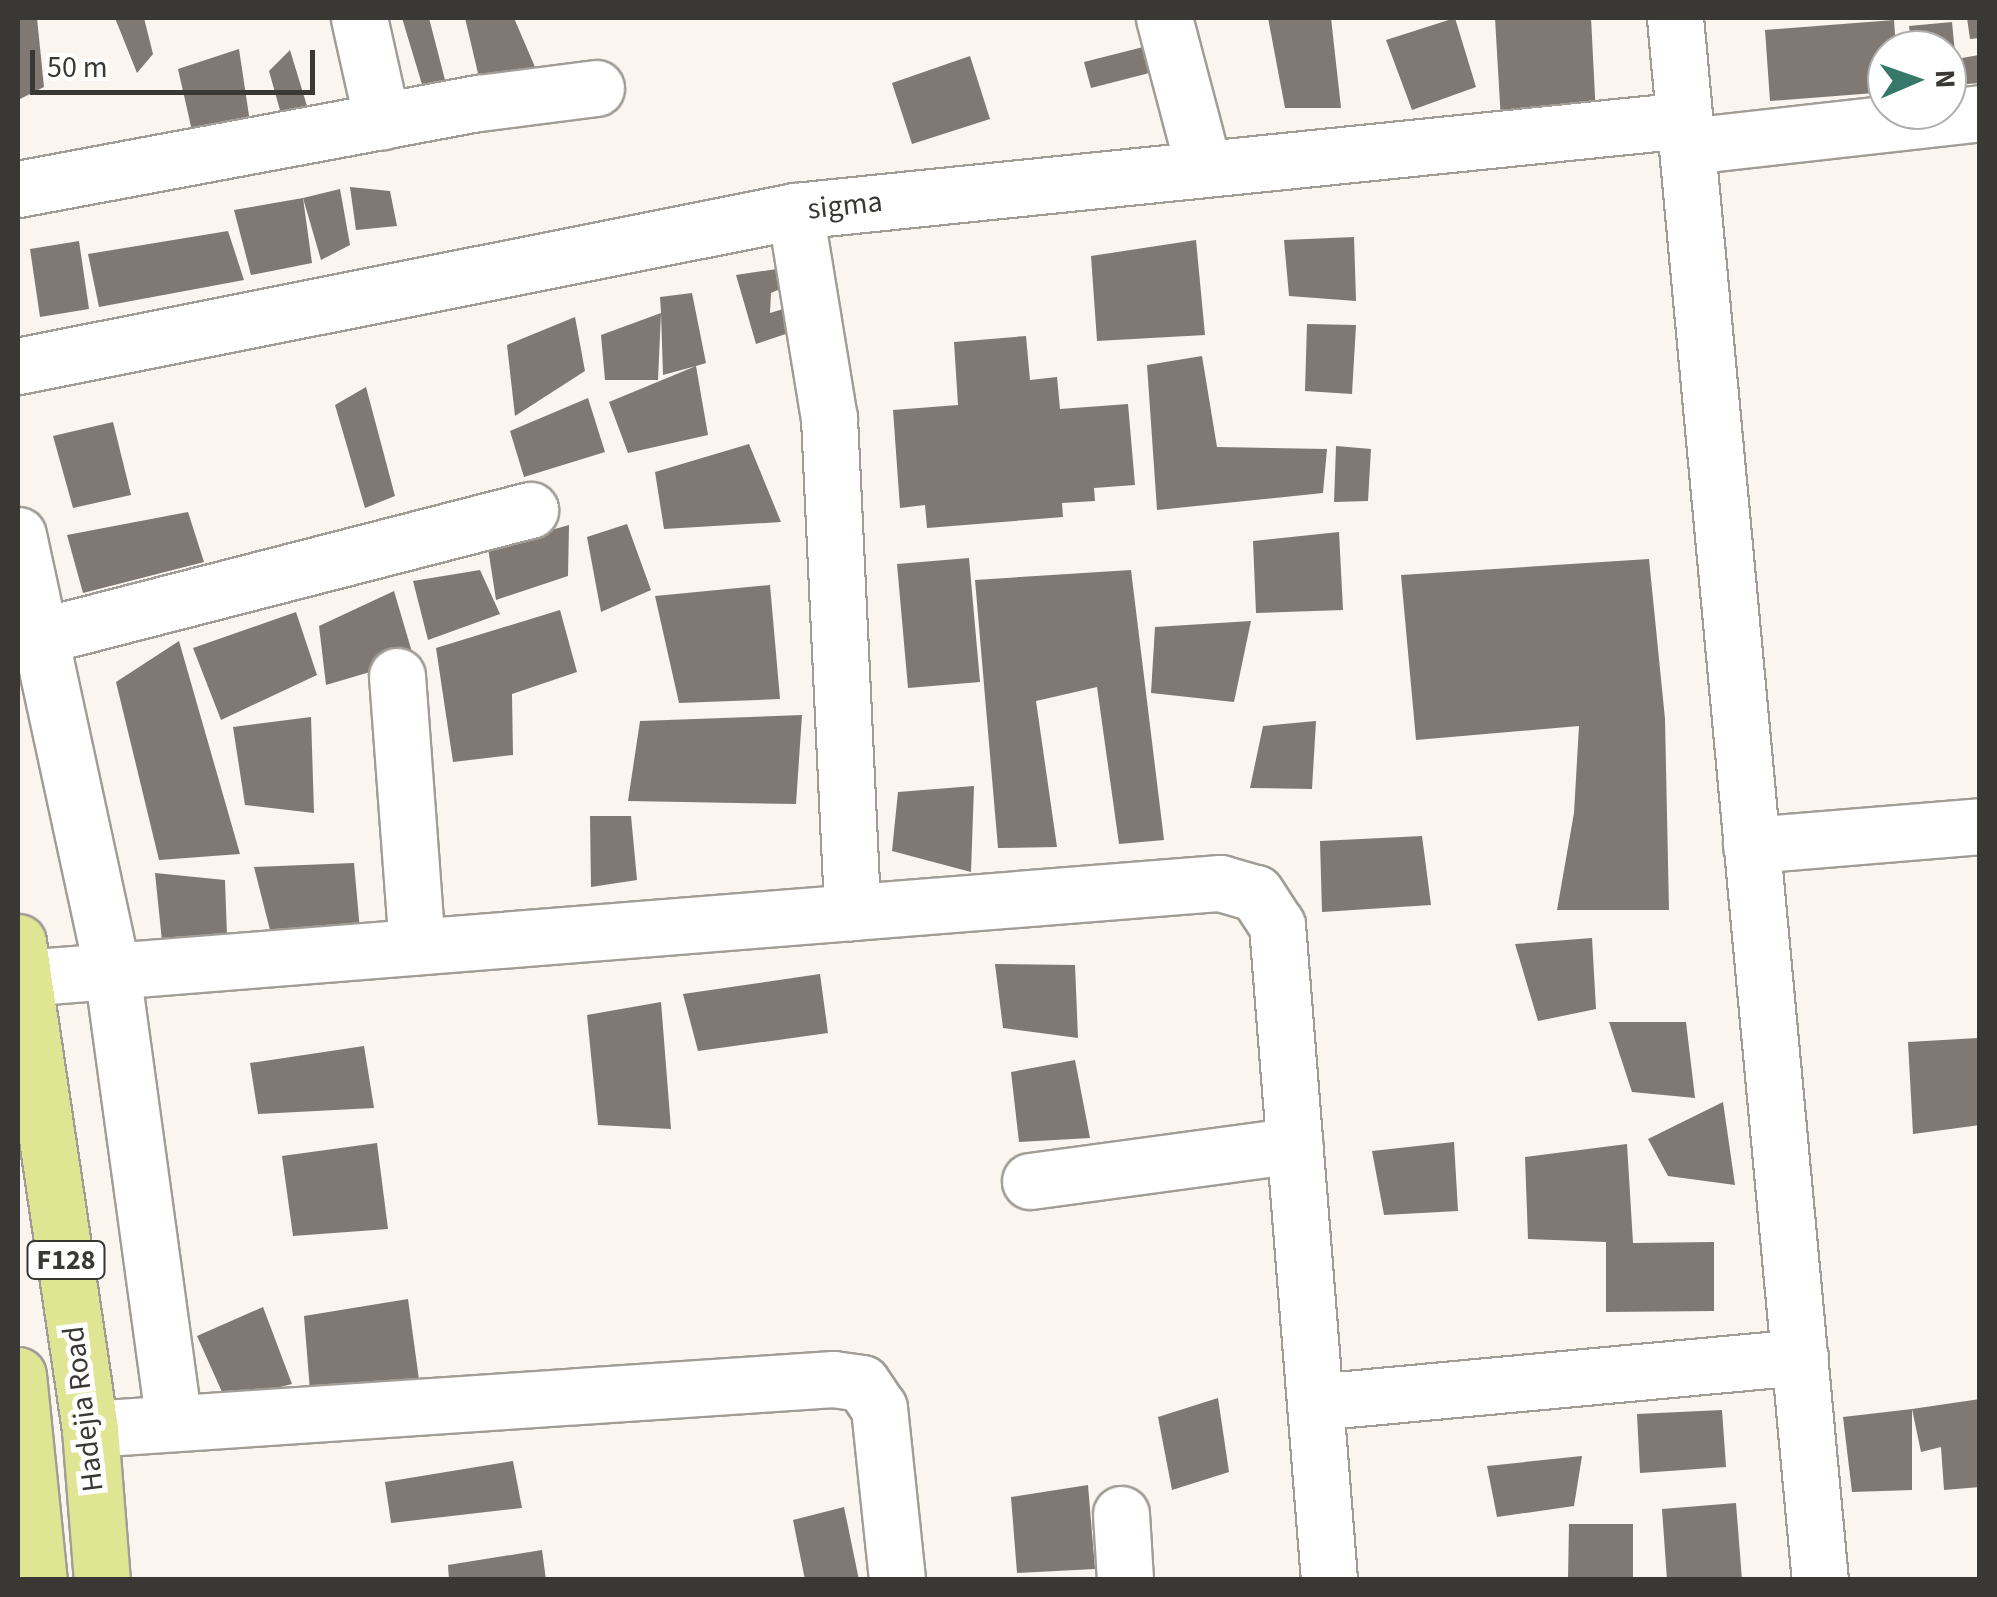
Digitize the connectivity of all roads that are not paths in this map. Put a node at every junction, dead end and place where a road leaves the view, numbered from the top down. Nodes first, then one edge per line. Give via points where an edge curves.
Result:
1 (359, 18) edge
2 (1164, 18) edge
3 (1675, 18) edge
4 (596, 88) dead end
5 (1980, 114) edge
6 (382, 121) junction
7 (1686, 133) junction
8 (1202, 166) junction
9 (18, 189) edge
10 (795, 212) junction
11 (18, 366) edge
12 (530, 510) dead end
13 (18, 535) edge
14 (31, 639) edge
15 (397, 676) dead end
16 (1980, 826) edge
17 (1751, 845) junction
18 (852, 912) junction
19 (418, 946) junction
20 (20, 960) edge
21 (112, 971) junction
22 (1295, 1145) junction
23 (1030, 1181) dead end
24 (1800, 1357) junction
25 (18, 1376) edge
26 (1316, 1402) junction
27 (174, 1422) junction
28 (90, 1428) junction
29 (1121, 1514) dead end
30 (38, 1580) edge
31 (102, 1580) edge
32 (897, 1580) edge
33 (1125, 1580) edge
34 (1330, 1580) edge
35 (1820, 1580) edge

1 - 6 street
2 - 8 street
3 - 7 street
4 - 6 street
5 - 7 street, sigma
6 - 9 street
7 - 8 street, sigma
7 - 17 street
8 - 10 street, sigma
10 - 11 street, sigma
10 - 18 street via 829,418
12 - 14 street
13 - 14 street
14 - 21 street
15 - 19 street
16 - 17 street
17 - 24 street
18 - 19 street
18 - 22 street via 1220,883 1256,893 1277,924
19 - 21 street
20 - 21 street
20 - 28 main road, Hadejia Road / F128
21 - 27 street
22 - 23 street
22 - 26 street
24 - 26 street
24 - 35 street
25 - 30 main road, Hadejia Road
26 - 34 street
27 - 28 street
27 - 32 street via 833,1379 862,1383 879,1408
28 - 31 main road, Hadejia Road / F128
29 - 33 street

